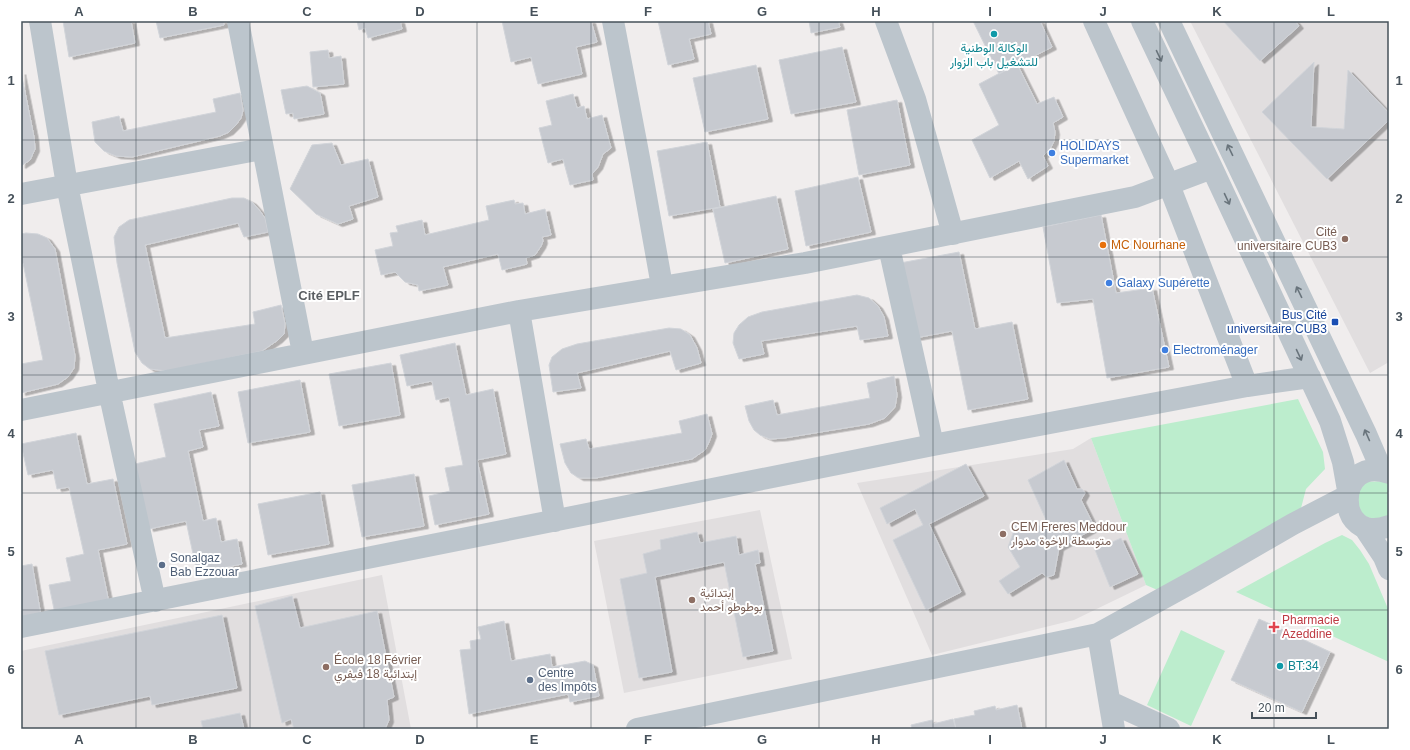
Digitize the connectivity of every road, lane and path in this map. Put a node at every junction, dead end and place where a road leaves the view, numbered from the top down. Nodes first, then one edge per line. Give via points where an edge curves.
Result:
1 (40, 21) edge
2 (238, 21) edge
3 (613, 21) edge
4 (886, 21) edge
5 (1094, 21) edge
6 (1142, 21) edge
7 (1169, 21) edge
8 (262, 149) junction
9 (1212, 168) junction
10 (67, 185) junction
11 (1170, 185) junction
12 (21, 194) edge
13 (953, 234) junction
14 (889, 247) junction
15 (662, 286) junction
16 (519, 311) junction
17 (303, 353) junction
18 (1310, 376) junction
19 (1247, 386) junction
20 (109, 391) junction
21 (21, 410) edge
22 (933, 445) junction
23 (1387, 473) edge
24 (1348, 493) junction
25 (555, 521) junction
26 (1293, 524) junction
27 (1359, 524) junction
28 (1389, 526) edge
29 (1389, 569) edge
30 (155, 601) junction
31 (21, 627) edge
32 (1098, 634) junction
33 (1110, 702) junction
34 (637, 729) edge
35 (1114, 729) edge
36 (1169, 729) edge

1 - 10 street
2 - 8 street
3 - 15 street
4 - 13 street via 915,99
5 - 11 street
6 -> 9 street
23 -> 7 street
8 - 10 street
8 - 17 street
9 - 11 street
9 -> 18 street
10 - 12 street
10 - 20 street
11 - 13 street via 1135,197
11 - 19 street
13 - 14 street
14 - 15 street
14 - 22 street
15 - 16 street
16 - 17 street
16 - 25 street
17 - 20 street
18 - 19 street
18 - 24 street via 1330,421 1343,462
19 - 22 street
20 - 21 street
20 - 30 street
22 - 25 street
23 - 24 street via 1374,471 1362,474 1352,482
24 - 26 street
24 - 27 street via 1347,505 1350,514
25 - 30 street
26 - 27 street via 1340,518
26 - 32 street
27 - 28 street via 1373,529
27 - 29 street via 1384,557
30 - 31 street
32 - 33 street
32 - 34 street
33 - 35 street
33 - 36 street

